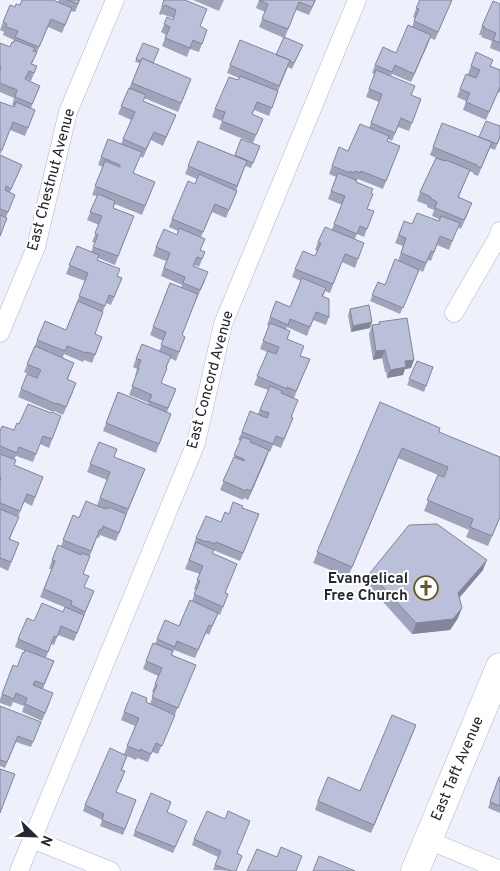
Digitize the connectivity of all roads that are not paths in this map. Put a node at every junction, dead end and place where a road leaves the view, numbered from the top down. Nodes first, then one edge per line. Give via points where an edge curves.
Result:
1 (115, 0) edge
2 (357, 0) edge
3 (500, 231) edge
4 (454, 313) dead end
5 (0, 333) edge
6 (500, 667) edge
7 (32, 839) junction
8 (428, 840) junction
9 (500, 870) edge
10 (19, 871) edge
11 (111, 871) edge
12 (415, 871) edge

1 - 5 street, East Chestnut Avenue via 68,112 36,247
2 - 7 street, East Concord Avenue via 223,324 196,442
3 - 4 street
6 - 8 main road, East Taft Avenue
7 - 10 street, East Concord Avenue
7 - 11 street
8 - 9 street
8 - 12 main road, East Taft Avenue

